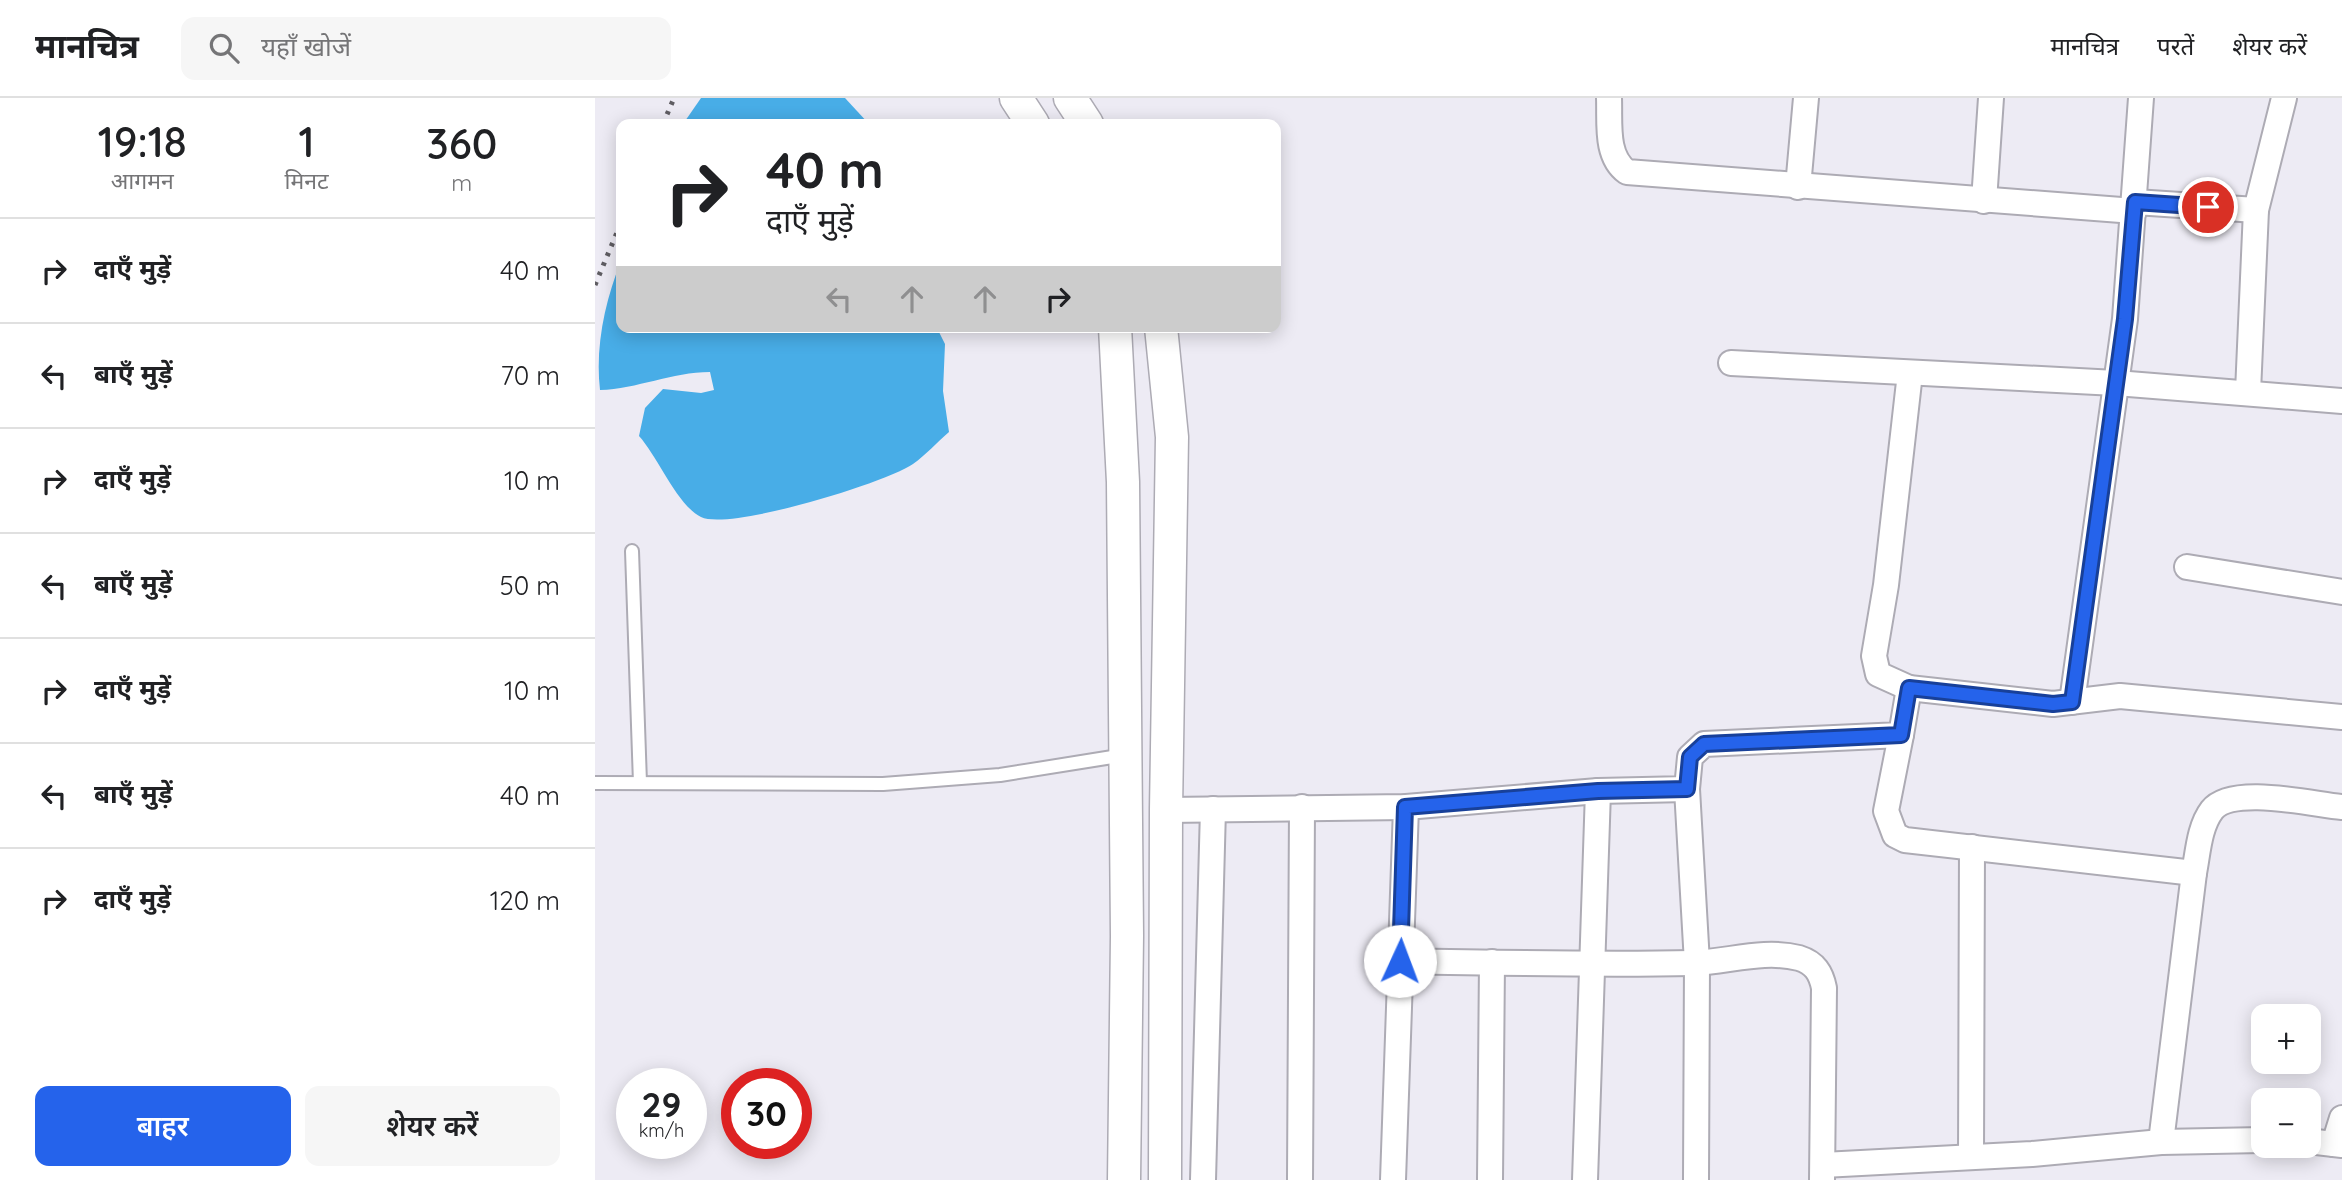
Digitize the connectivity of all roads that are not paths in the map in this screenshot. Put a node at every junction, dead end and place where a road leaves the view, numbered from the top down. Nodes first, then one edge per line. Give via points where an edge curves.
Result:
1 (1016, 98) edge
2 (1070, 98) edge
3 (1609, 98) edge
4 (1806, 98) edge
5 (1991, 98) edge
6 (2141, 98) edge
7 (2284, 98) edge
8 (1030, 119) edge
9 (1084, 119) edge
10 (1798, 187) junction
11 (1984, 201) junction
12 (2135, 206) junction
13 (2256, 210) junction
14 (1115, 333) edge
15 (1162, 333) edge
16 (1731, 363) dead end
17 (1910, 373) junction
18 (2116, 383) junction
19 (2248, 392) junction
20 (2342, 401) edge
21 (632, 551) dead end
22 (2187, 567) dead end
23 (2342, 592) edge
24 (1909, 688) junction
25 (2072, 702) junction
26 (2342, 717) edge
27 (1901, 735) junction
28 (1126, 755) junction
29 (595, 783) edge
30 (640, 783) junction
31 (1687, 789) junction
32 (1598, 791) junction
33 (1302, 807) junction
34 (1405, 807) junction
35 (2342, 807) edge
36 (1213, 809) junction
37 (1166, 810) junction
38 (1972, 846) junction
39 (2194, 873) junction
40 (1400, 961) junction
41 (1492, 962) junction
42 (1697, 963) junction
43 (1591, 964) junction
44 (2342, 1118) edge
45 (2251, 1140) edge
46 (2161, 1142) junction
47 (2338, 1145) edge
48 (1971, 1157) junction
49 (1823, 1172) edge
50 (1124, 1180) edge
51 (1165, 1180) edge
52 (1203, 1180) edge
53 (1300, 1180) edge
54 (1393, 1180) edge
55 (1490, 1180) edge
56 (1584, 1180) edge
57 (1696, 1180) edge

1 - 8 street
2 - 9 street
3 - 10 street via 1614,156 1627,172
4 - 10 street
5 - 11 street
6 - 12 street
7 - 13 street
10 - 11 street
11 - 12 street
12 - 13 street
12 - 18 street
13 - 19 street
14 - 28 street via 1123,482
15 - 37 street via 1172,437
16 - 17 street
17 - 18 street
17 - 24 street via 1874,656 1878,674
18 - 19 street
18 - 25 street
19 - 20 street
21 - 30 lane
22 - 23 street
24 - 25 street via 2053,704
24 - 27 street
25 - 26 street via 2120,696
27 - 31 street via 1704,744 1690,757
27 - 38 street via 1886,811 1895,835 1905,840
28 - 30 lane via 937,781
28 - 50 street
29 - 30 lane
31 - 32 street
31 - 42 street
32 - 34 street
32 - 43 street
33 - 34 street
33 - 36 street
33 - 53 street
34 - 40 street
35 - 39 street via 2226,798 2211,811 2201,832
36 - 37 street
36 - 52 street
37 - 51 street
38 - 39 street
38 - 48 street
39 - 46 street
40 - 41 street
40 - 54 street
41 - 43 street
41 - 55 street
42 - 43 street
42 - 49 street via 1781,956 1800,958 1822,975
42 - 57 street
43 - 56 street
44 - 47 street
45 - 46 street
46 - 48 street
48 - 49 street

